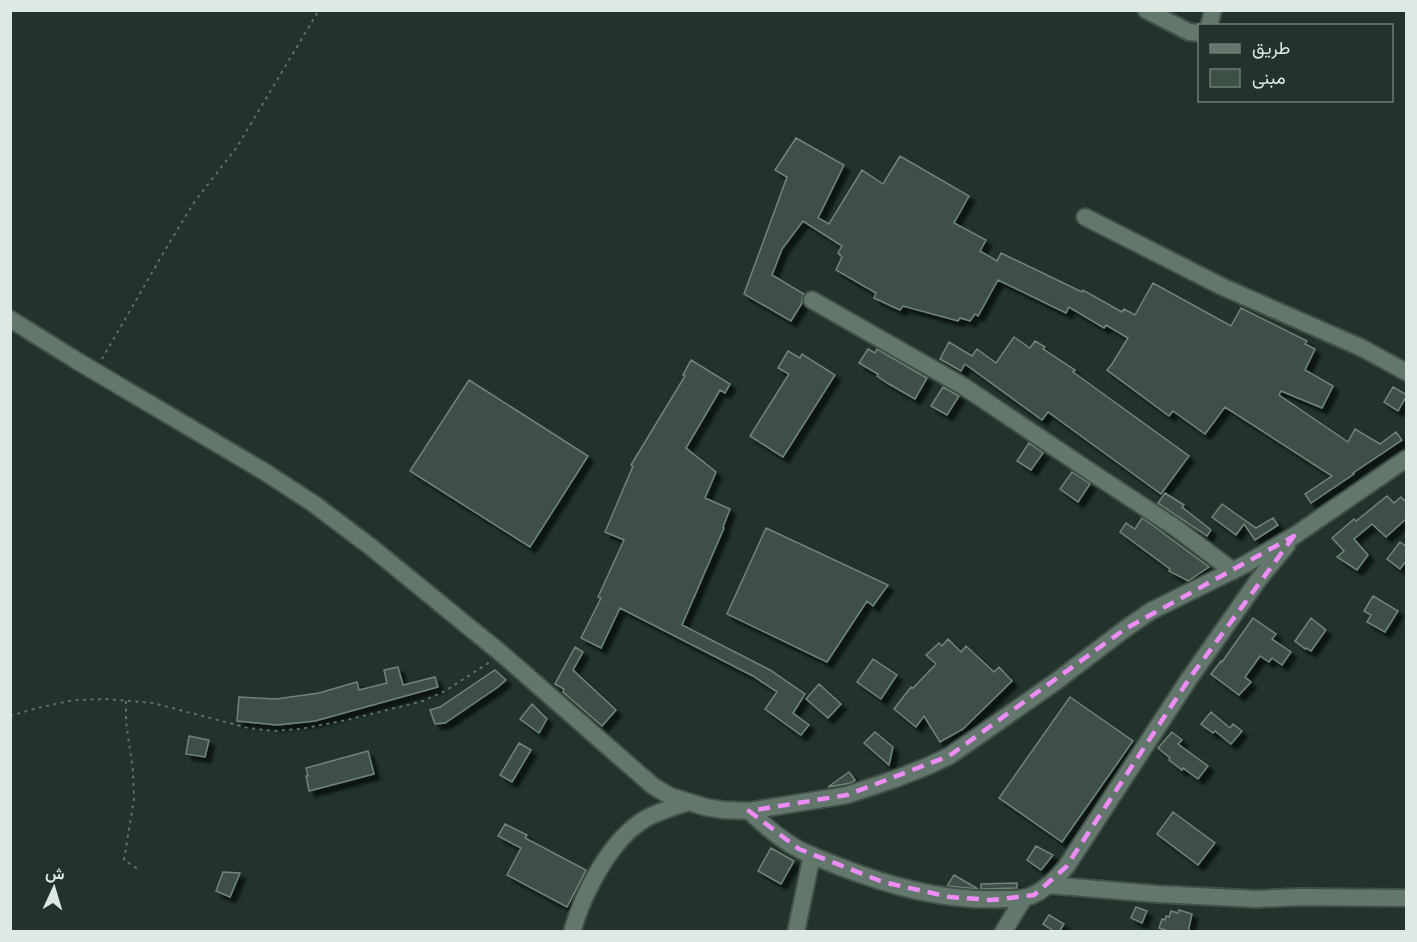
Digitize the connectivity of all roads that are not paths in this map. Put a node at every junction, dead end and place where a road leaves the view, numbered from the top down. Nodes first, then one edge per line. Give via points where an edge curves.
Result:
1 (1146, 10) edge
2 (1198, 33) edge
3 (1084, 217) dead end
4 (812, 300) dead end
5 (10, 319) edge
6 (1407, 372) edge
7 (1407, 459) edge
8 (1294, 536) junction
9 (1233, 571) junction
10 (689, 802) junction
11 (749, 811) junction
12 (812, 855) junction
13 (1048, 885) junction
14 (1024, 898) junction
15 (1407, 898) edge
16 (572, 932) edge
17 (796, 932) edge
18 (1003, 932) edge

1 - 2 street
3 - 6 street
4 - 9 street via 963,386 1176,528
5 - 10 street via 314,504 502,654 653,786
7 - 8 street
8 - 9 street
8 - 13 street via 1189,679 1066,867
9 - 11 street via 1151,611 949,756 847,795
10 - 11 street
10 - 16 street via 643,820 615,846 584,899
11 - 12 street via 781,839
12 - 14 street via 883,882 938,895 992,900
12 - 17 street
13 - 14 street
13 - 15 street via 1257,899
14 - 18 street

